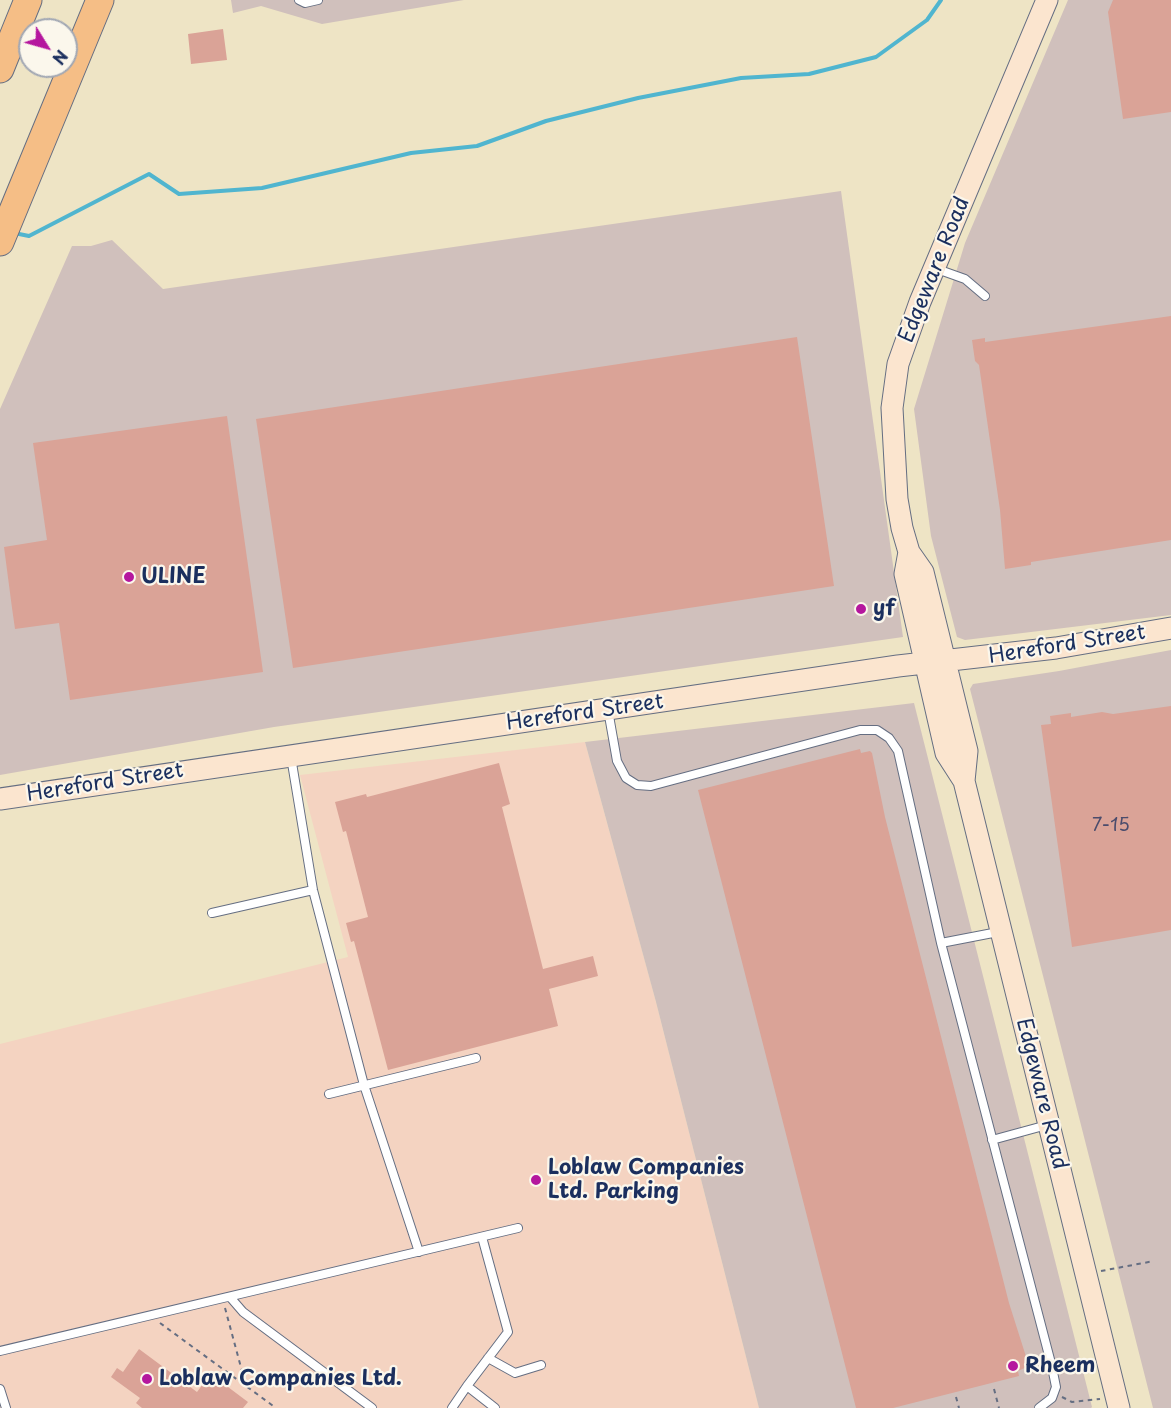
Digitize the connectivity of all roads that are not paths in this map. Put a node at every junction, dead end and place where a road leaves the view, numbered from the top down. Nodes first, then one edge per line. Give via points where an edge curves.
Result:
1 (28, 0) edge
2 (100, 0) edge
3 (299, 0) edge
4 (318, 0) edge
5 (1047, 0) edge
6 (0, 69) edge
7 (0, 242) edge
8 (934, 268) junction
9 (985, 296) dead end
10 (1171, 628) edge
11 (935, 662) junction
12 (608, 710) junction
13 (291, 755) junction
14 (0, 799) edge
15 (313, 890) junction
16 (212, 913) dead end
17 (1001, 932) junction
18 (941, 943) junction
19 (476, 1058) dead end
20 (364, 1085) junction
21 (329, 1094) dead end
22 (1049, 1124) junction
23 (992, 1140) junction
24 (518, 1228) dead end
25 (482, 1236) junction
26 (419, 1252) junction
27 (226, 1298) junction
28 (0, 1352) edge
29 (488, 1358) junction
30 (541, 1365) dead end
31 (467, 1386) junction
32 (0, 1389) edge
33 (1118, 1402) edge
34 (6, 1408) edge
35 (372, 1408) edge
36 (452, 1408) edge
37 (495, 1408) edge
38 (1039, 1408) edge

1 - 6 highway
2 - 7 highway
3 - 4 lane
5 - 8 street, Edgeware Road
8 - 9 lane via 965,279
8 - 11 street, Edgeware Road via 898,364 892,408 897,500 909,552 923,572
10 - 11 street, Hereford Street
11 - 12 street, Hereford Street
11 - 17 street, Edgeware Road via 967,751 964,781
12 - 13 street, Hereford Street
12 - 18 lane via 617,761 627,778 637,785 651,786 860,730 877,730 890,738 898,751
13 - 14 street, Hereford Street
13 - 15 lane
15 - 16 lane
15 - 20 lane
17 - 18 lane
17 - 22 street, Edgeware Road
18 - 23 lane
19 - 20 lane
20 - 21 lane
20 - 26 lane
22 - 23 lane
22 - 33 street, Edgeware Road
23 - 38 lane via 1056,1388 1052,1398
24 - 25 lane
25 - 26 lane
25 - 29 lane via 508,1332
26 - 27 lane
27 - 28 lane
27 - 35 lane
29 - 30 lane via 515,1373
29 - 31 lane
31 - 36 lane
31 - 37 lane
32 - 34 lane

